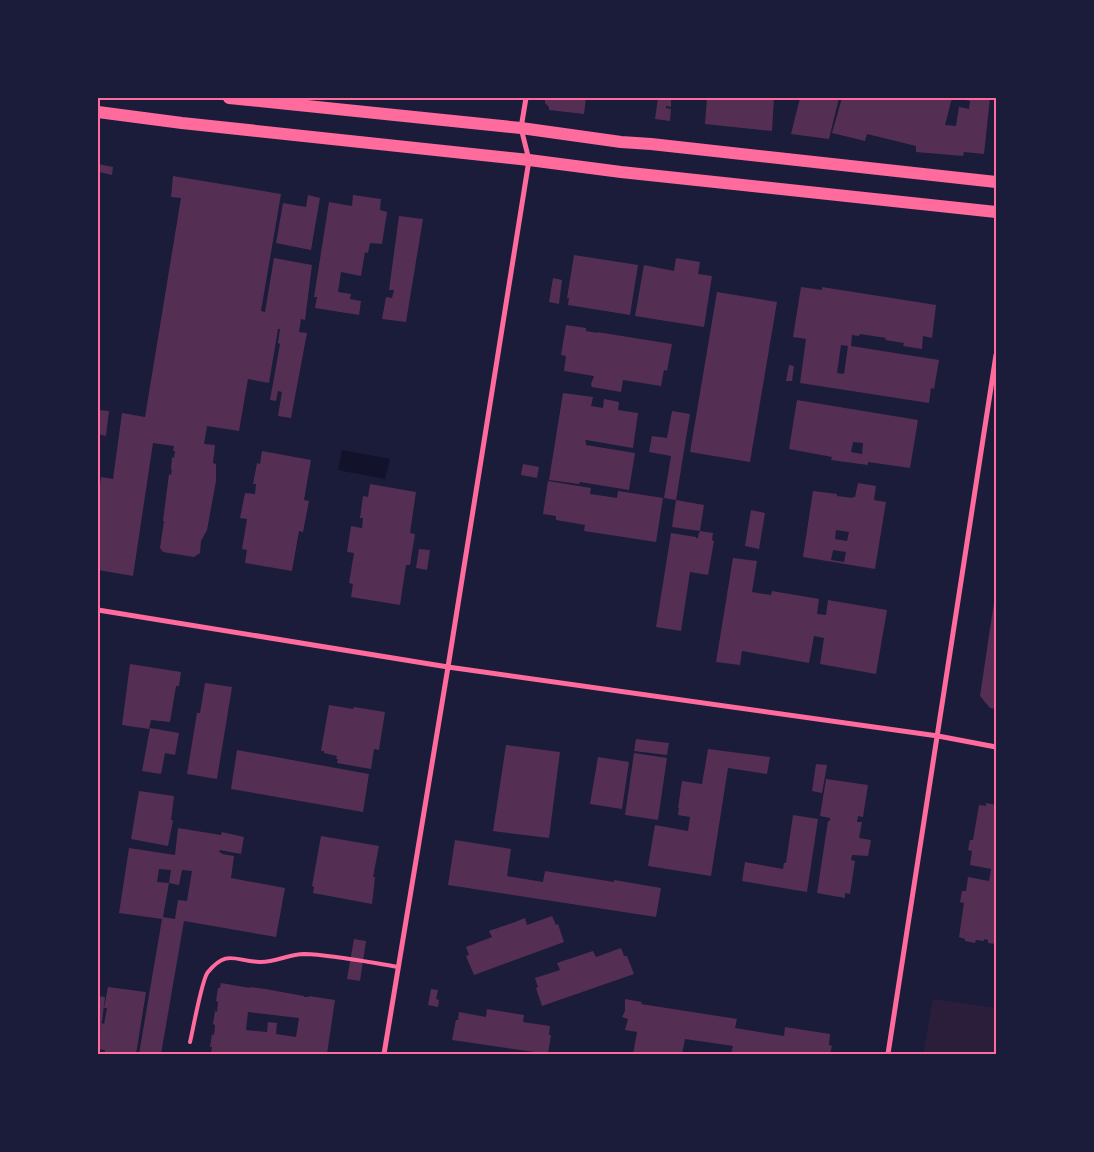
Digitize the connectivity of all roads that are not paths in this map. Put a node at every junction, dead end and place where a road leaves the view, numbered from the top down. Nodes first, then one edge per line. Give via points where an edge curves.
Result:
1 (229, 98) edge
2 (526, 98) edge
3 (98, 112) edge
4 (521, 128) junction
5 (529, 160) junction
6 (996, 182) edge
7 (996, 212) edge
8 (996, 355) edge
9 (98, 610) edge
10 (448, 667) junction
11 (938, 736) junction
12 (996, 746) edge
13 (398, 967) junction
14 (190, 1042) dead end
15 (384, 1054) edge
16 (888, 1054) edge

1 - 4 main road
2 - 4 street
3 - 5 main road
4 - 5 street
4 - 6 main road via 621,142
5 - 7 main road
5 - 10 street
8 - 11 street
9 - 10 street
10 - 11 street
10 - 13 street
11 - 12 street
11 - 16 street
13 - 14 lane via 321,955 302,954 260,962 230,957 218,962 206,974
13 - 15 street

